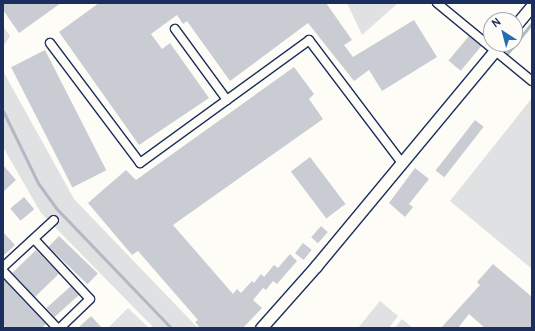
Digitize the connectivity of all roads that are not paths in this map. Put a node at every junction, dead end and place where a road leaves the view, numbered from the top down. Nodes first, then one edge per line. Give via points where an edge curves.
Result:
1 (437, 3) edge
2 (532, 6) edge
3 (523, 17) edge
4 (175, 29) dead end
5 (483, 37) edge
6 (50, 43) dead end
7 (493, 52) edge
8 (502, 52) edge
9 (532, 81) edge
10 (226, 100) junction
11 (402, 163) junction
12 (54, 220) dead end
13 (34, 239) junction
14 (3, 267) edge
15 (3, 272) edge
16 (57, 328) edge
17 (60, 328) edge
18 (261, 328) edge

1 - 5 street
2 - 3 street
4 - 10 street
6 - 10 street via 140,163
7 - 11 street
8 - 9 street
10 - 11 street via 309,40
11 - 18 street
12 - 13 street
13 - 14 street
13 - 17 street via 90,299
15 - 16 street

